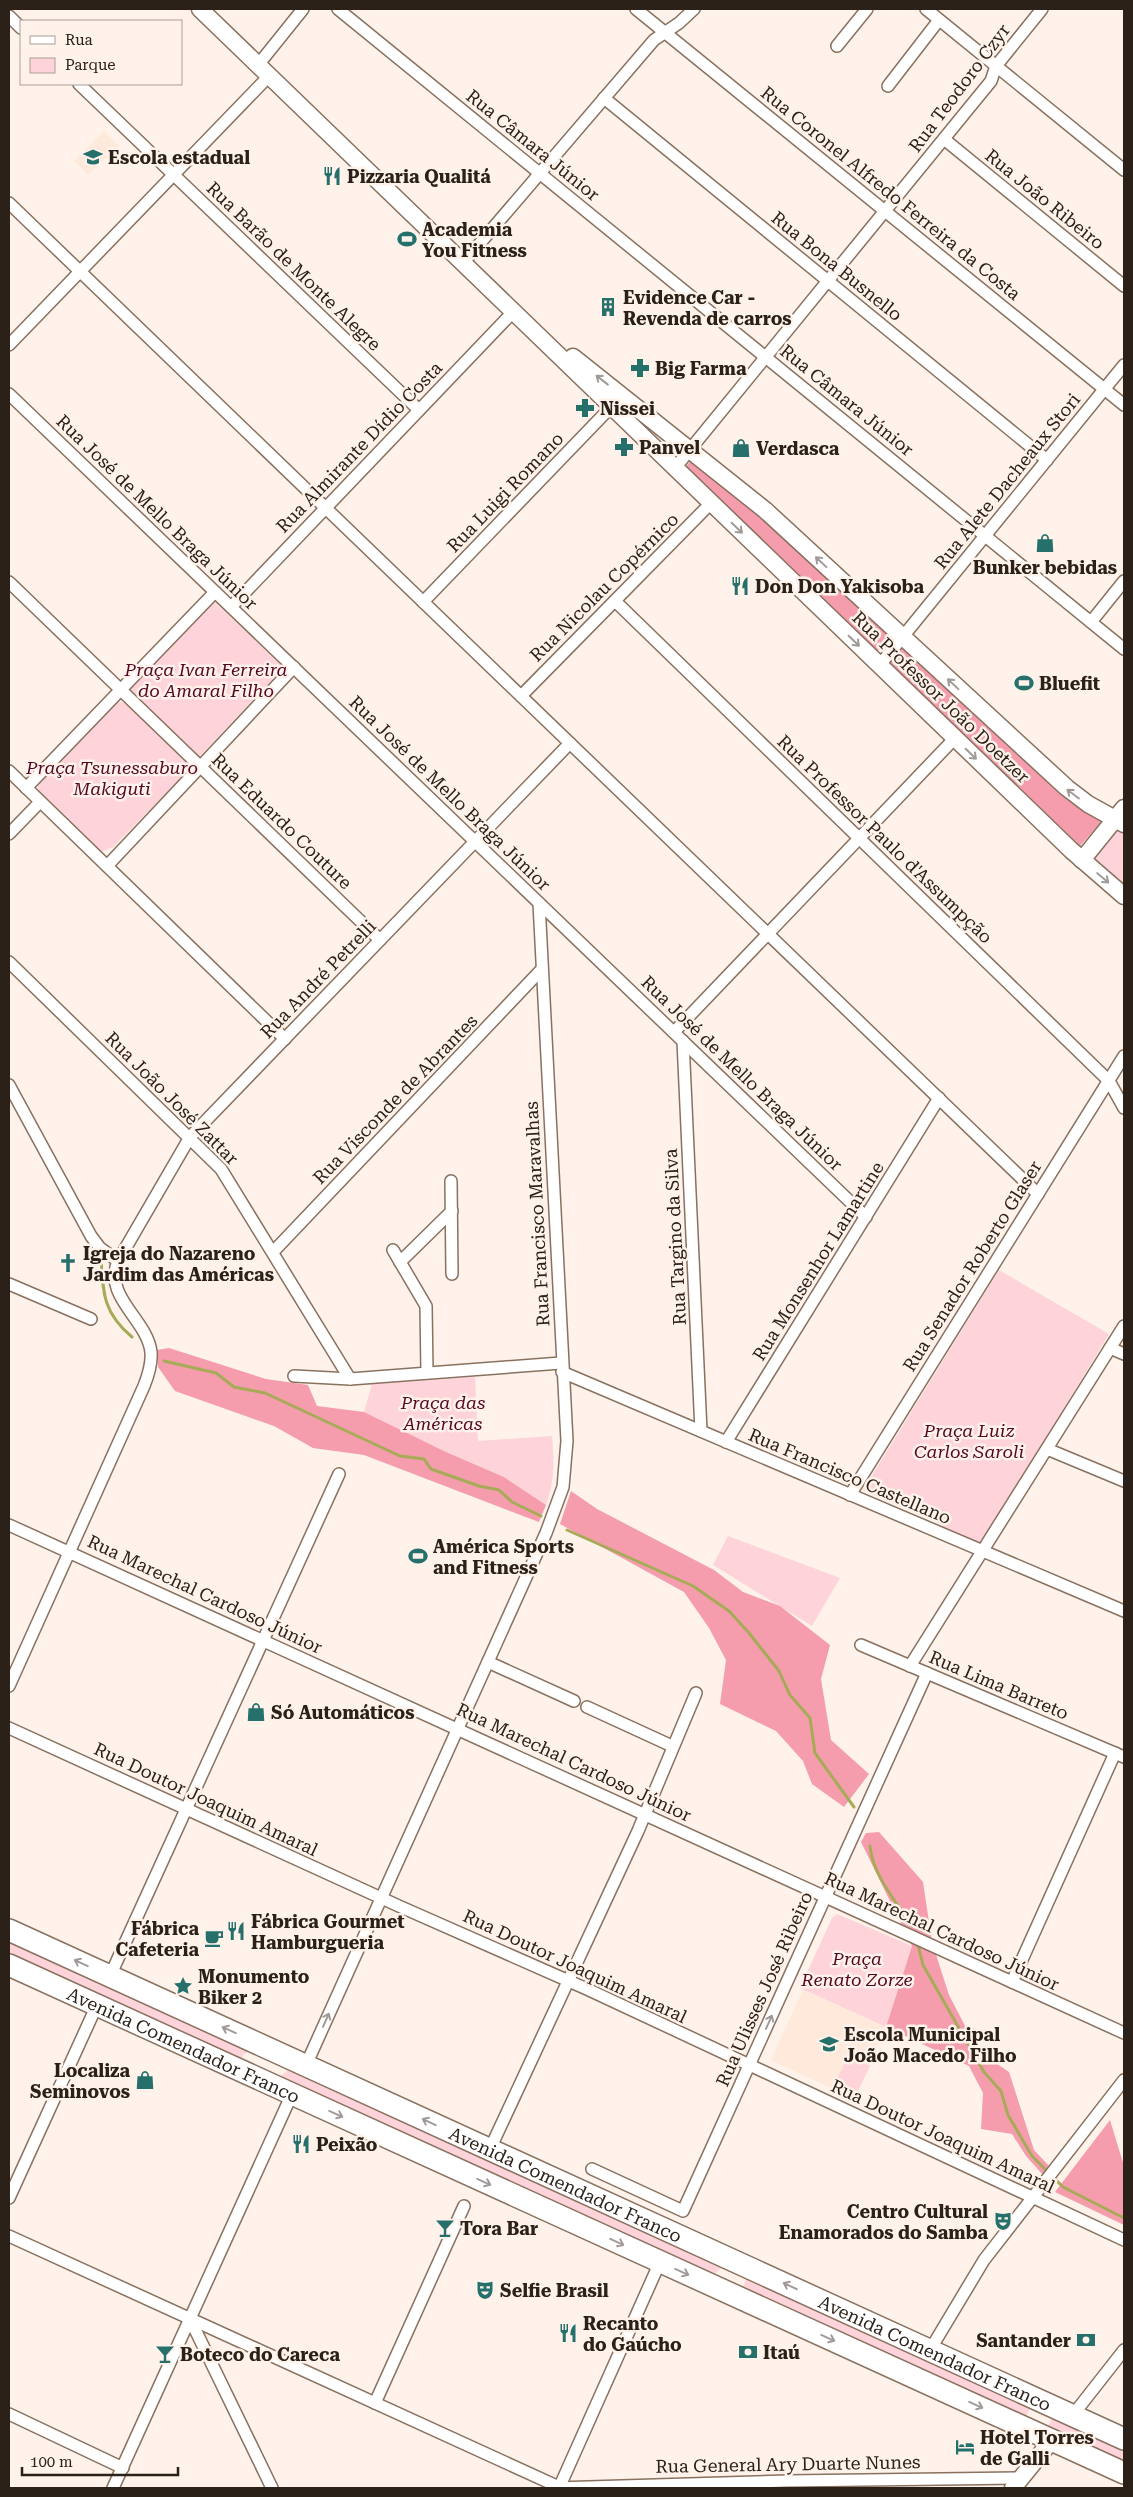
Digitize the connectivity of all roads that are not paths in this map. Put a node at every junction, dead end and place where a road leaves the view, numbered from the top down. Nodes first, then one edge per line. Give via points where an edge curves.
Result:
1 (200, 9) edge
2 (303, 9) edge
3 (338, 9) edge
4 (636, 9) edge
5 (694, 9) edge
6 (867, 9) edge
7 (926, 9) edge
8 (1042, 9) edge
9 (9, 16) edge
10 (939, 20) junction
11 (20, 27) edge
12 (666, 33) junction
13 (837, 46) dead end
14 (996, 66) junction
15 (264, 70) junction
16 (80, 85) edge
17 (888, 86) dead end
18 (604, 98) junction
19 (944, 139) junction
20 (1124, 170) edge
21 (540, 173) junction
22 (174, 175) junction
23 (9, 203) edge
24 (885, 211) junction
25 (463, 263) junction
26 (80, 272) junction
27 (828, 281) junction
28 (1124, 286) edge
29 (513, 312) junction
30 (9, 345) edge
31 (765, 357) junction
32 (1124, 365) edge
33 (1105, 389) junction
34 (9, 394) edge
35 (1124, 405) edge
36 (611, 407) junction
37 (419, 410) junction
38 (690, 448) junction
39 (1047, 460) junction
40 (674, 468) junction
41 (711, 503) junction
42 (326, 508) junction
43 (985, 536) junction
44 (1124, 581) edge
45 (9, 582) edge
46 (215, 592) junction
47 (615, 601) junction
48 (423, 602) junction
49 (230, 607) junction
50 (1091, 622) junction
51 (902, 638) junction
52 (1124, 649) edge
53 (879, 666) junction
54 (294, 668) junction
55 (121, 690) junction
56 (521, 696) junction
57 (955, 738) junction
58 (570, 743) junction
59 (200, 767) junction
60 (9, 771) edge
61 (26, 788) junction
62 (40, 802) junction
63 (1121, 817) edge
64 (9, 834) edge
65 (859, 838) junction
66 (475, 841) junction
67 (1082, 860) junction
68 (107, 866) junction
69 (1124, 896) edge
70 (538, 903) junction
71 (768, 934) junction
72 (380, 940) junction
73 (9, 962) edge
74 (542, 969) junction
75 (674, 1032) junction
76 (285, 1039) junction
77 (683, 1041) junction
78 (1124, 1056) edge
79 (1109, 1081) junction
80 (9, 1085) edge
81 (939, 1098) junction
82 (1124, 1108) edge
83 (190, 1137) junction
84 (451, 1181) dead end
85 (1038, 1194) junction
86 (452, 1211) junction
87 (866, 1217) junction
88 (393, 1250) dead end
89 (273, 1252) junction
90 (118, 1261) junction
91 (400, 1262) junction
92 (452, 1274) dead end
93 (9, 1284) edge
94 (91, 1319) dead end
95 (1124, 1326) edge
96 (1110, 1348) junction
97 (1124, 1354) edge
98 (562, 1367) junction
99 (427, 1373) junction
100 (294, 1376) dead end
101 (350, 1379) junction
102 (701, 1431) junction
103 (726, 1442) junction
104 (1047, 1449) junction
105 (339, 1474) dead end
106 (1124, 1482) edge
107 (850, 1495) junction
108 (9, 1524) edge
109 (69, 1551) junction
110 (983, 1551) junction
111 (1124, 1611) edge
112 (264, 1640) junction
113 (861, 1645) dead end
114 (488, 1662) junction
115 (910, 1666) junction
116 (927, 1673) junction
117 (9, 1686) edge
118 (696, 1693) dead end
119 (574, 1701) dead end
120 (587, 1707) dead end
121 (9, 1728) edge
122 (458, 1729) junction
123 (672, 1746) junction
124 (1120, 1755) edge
125 (186, 1809) junction
126 (645, 1814) junction
127 (826, 1897) junction
128 (381, 1898) junction
129 (9, 1930) edge
130 (9, 1965) edge
131 (110, 1976) junction
132 (569, 1981) junction
133 (1012, 1982) junction
134 (97, 2005) junction
135 (1124, 2033) edge
136 (274, 2050) junction
137 (306, 2065) junction
138 (749, 2066) junction
139 (260, 2080) junction
140 (1124, 2080) edge
141 (292, 2094) junction
142 (490, 2149) junction
143 (592, 2169) dead end
144 (1034, 2196) junction
145 (9, 2198) edge
146 (464, 2206) dead end
147 (9, 2236) edge
148 (1124, 2240) edge
149 (726, 2257) junction
150 (660, 2262) junction
151 (704, 2282) junction
152 (190, 2319) junction
153 (930, 2350) junction
154 (1124, 2350) edge
155 (375, 2403) junction
156 (9, 2414) edge
157 (1073, 2415) junction
158 (1052, 2440) junction
159 (1124, 2440) edge
160 (123, 2468) junction
161 (1124, 2473) edge
162 (1017, 2483) edge
163 (788, 2484) edge
164 (114, 2488) edge
165 (272, 2488) edge
166 (558, 2488) edge

1 - 15 main road, Rua Professor João Doetzer
2 - 15 street
3 - 21 street, Rua Câmara Júnior
4 - 12 street, Rua Coronel Alfredo Ferreira da Costa
5 - 12 street
6 - 13 street
7 - 10 street
8 - 14 street, Rua Teodoro Czyr
9 - 11 street
10 - 14 street
10 - 17 street
12 - 18 street via 654,40
12 - 24 street, Rua Coronel Alfredo Ferreira da Costa
14 - 19 street, Rua Teodoro Czyr via 991,80
14 - 20 street
15 - 22 street
15 - 25 main road, Rua Professor João Doetzer
16 - 22 street, Rua Barão de Monte Alegre
18 - 21 street
18 - 27 street, Rua Bona Busnello
19 - 24 street, Rua Teodoro Czyr
19 - 28 street, Rua João Ribeiro
21 - 25 street
21 - 31 street, Rua Câmara Júnior
22 - 26 street
22 - 37 street, Rua Barão de Monte Alegre
23 - 26 street
24 - 27 street, Rua Teodoro Czyr
24 - 33 street, Rua Coronel Alfredo Ferreira da Costa
25 - 29 main road, Rua Professor João Doetzer
26 - 30 street
26 - 42 street
27 - 31 street, Rua Teodoro Czyr
27 - 39 street, Rua Bona Busnello
29 - 36 main road, Rua Professor João Doetzer
29 - 37 street, Rua Almirante Dídio Costa
38 -> 29 main road, Rua Professor João Doetzer
31 - 38 street, Rua Teodoro Czyr
31 - 43 street, Rua Câmara Júnior
32 - 33 street, Rua Alete Dacheaux Stori
33 - 35 street, Rua Coronel Alfredo Ferreira da Costa
33 - 39 street, Rua Alete Dacheaux Stori
34 - 46 street, Rua José de Mello Braga Júnior
36 - 40 main road, Rua Professor João Doetzer
36 - 48 street, Rua Luigi Romano
37 - 42 street, Rua Almirante Dídio Costa
38 - 40 street, Rua Teodoro Czyr
51 -> 38 main road, Rua Professor João Doetzer via 766,510
39 - 43 street, Rua Alete Dacheaux Stori
40 - 41 main road, Rua Professor João Doetzer
41 - 47 street, Rua Nicolau Copérnico
41 -> 53 main road, Rua Professor João Doetzer
42 - 48 street
42 - 49 street, Rua Almirante Dídio Costa
43 - 50 street, Rua Câmara Júnior
43 - 51 street, Rua Alete Dacheaux Stori
44 - 50 street
45 - 55 street, Rua Eduardo Couture
46 - 49 street, Rua José de Mello Braga Júnior
46 - 55 street
47 - 56 street, Rua Nicolau Copérnico
47 - 65 street, Rua Professor Paulo d'Assumpção
48 - 56 street
49 - 54 street, Rua José de Mello Braga Júnior
50 - 52 street, Rua Câmara Júnior
51 - 53 street, Rua Alete Dacheaux Stori
63 -> 51 main road, Rua Professor João Doetzer via 1067,788
53 - 57 main road, Rua Professor João Doetzer
54 - 59 street
54 - 66 street, Rua José de Mello Braga Júnior
55 - 59 street, Rua Eduardo Couture
55 - 61 street
56 - 58 street
57 - 65 street
57 -> 67 main road, Rua Professor João Doetzer
58 - 66 street, Rua André Petrelli
58 - 71 street
59 - 68 street
59 - 72 street, Rua Eduardo Couture
60 - 61 street
61 - 62 street
62 - 64 street
62 - 68 street
63 - 67 main road
65 - 71 street
65 - 79 street, Rua Professor Paulo d'Assumpção
66 - 70 street, Rua José de Mello Braga Júnior
66 - 72 street, Rua André Petrelli
67 -> 69 main road, Rua Professor João Doetzer
68 - 76 street
70 - 74 street, Rua Francisco Maravalhas
70 - 75 street, Rua José de Mello Braga Júnior
71 - 75 street
71 - 81 street
72 - 76 street, Rua André Petrelli
73 - 83 street, Rua João José Zattar
74 - 89 street, Rua Visconde de Abrantes
74 - 98 street, Rua Francisco Maravalhas
75 - 77 street, Rua José de Mello Braga Júnior
76 - 83 street, Rua André Petrelli
77 - 87 street, Rua José de Mello Braga Júnior
77 - 102 street, Rua Targino da Silva
78 - 79 street, Rua Senador Roberto Glaser
79 - 82 street, Rua Professor Paulo d'Assumpção
79 - 85 street, Rua Senador Roberto Glaser
80 - 90 street via 91,1236 100,1248
81 - 85 street
81 - 87 street, Rua Monsenhor Lamartine
83 - 89 street, Rua João José Zattar via 226,1175
83 - 90 street, Rua André Petrelli
84 - 86 street
85 - 107 street, Rua Senador Roberto Glaser
86 - 91 street
86 - 92 street
87 - 103 street, Rua Monsenhor Lamartine
88 - 91 street
89 - 101 street, Rua João José Zattar
90 - 109 street via 114,1274 117,1290 151,1351 150,1369
91 - 99 street via 427,1310
93 - 94 street
95 - 96 street
96 - 97 street
96 - 104 street
98 - 99 street, Rua Francisco Castellano
98 - 102 street, Rua Francisco Castellano
98 - 114 street, Rua Francisco Maravalhas via 567,1457 563,1487 551,1522
99 - 101 street, Rua Francisco Castellano
100 - 101 street, Rua Francisco Castellano
102 - 103 street, Rua Francisco Castellano
103 - 107 street, Rua Francisco Castellano
104 - 106 street
104 - 110 street
105 - 112 street
107 - 110 street, Rua Francisco Castellano
108 - 109 street, Rua Marechal Cardoso Júnior
109 - 112 street, Rua Marechal Cardoso Júnior
109 - 117 street
110 - 111 street, Rua Francisco Castellano
110 - 115 street
112 - 122 street, Rua Marechal Cardoso Júnior
112 - 125 street
113 - 115 street, Rua Lima Barreto
114 - 119 street
114 - 122 street, Rua Francisco Maravalhas
115 - 116 street, Rua Lima Barreto
116 - 124 street, Rua Lima Barreto
116 - 127 street, Rua Ulisses José Ribeiro
118 - 123 street
120 - 123 street
121 - 125 street, Rua Doutor Joaquim Amaral
122 - 126 street, Rua Marechal Cardoso Júnior
122 - 128 street, Rua Francisco Maravalhas
123 - 126 street
124 - 133 street
125 - 128 street, Rua Doutor Joaquim Amaral
125 - 131 street
126 - 127 street, Rua Marechal Cardoso Júnior
126 - 132 street
127 - 133 street, Rua Marechal Cardoso Júnior
138 -> 127 street, Rua Ulisses José Ribeiro
128 - 132 street, Rua Doutor Joaquim Amaral
137 -> 128 street, Rua Francisco Maravalhas
131 -> 129 highway, Avenida Comendador Franco
130 - 134 highway, Avenida Comendador Franco
136 -> 131 highway, Avenida Comendador Franco
132 - 138 street, Rua Doutor Joaquim Amaral
132 - 142 street
133 - 135 street, Rua Marechal Cardoso Júnior
134 - 139 highway, Avenida Comendador Franco
134 - 145 street
136 - 137 highway, Avenida Comendador Franco
136 - 139 highway via 258,2054 254,2060 252,2068
142 -> 137 highway, Avenida Comendador Franco
138 - 143 street, Rua Ulisses José Ribeiro via 684,2210
138 - 144 street, Rua Doutor Joaquim Amaral
139 - 141 highway, Avenida Comendador Franco
140 - 144 street
141 -> 150 highway, Avenida Comendador Franco
141 - 152 street
142 - 149 highway, Avenida Comendador Franco
144 - 148 street, Rua Doutor Joaquim Amaral
144 - 153 street via 984,2260
146 - 155 street
147 - 152 street
149 - 151 highway via 725,2272 720,2278
153 -> 149 highway, Avenida Comendador Franco
150 -> 151 highway, Avenida Comendador Franco
150 - 166 street
151 -> 158 highway, Avenida Comendador Franco
152 - 155 street
152 - 160 street
152 - 165 street
153 - 157 highway, Avenida Comendador Franco
154 - 157 street
155 - 166 street
156 - 160 street
157 - 159 highway, Avenida Comendador Franco
158 - 161 highway, Avenida Comendador Franco
158 - 162 main road
160 - 164 street
162 - 163 street, Rua General Ary Duarte Nunes
163 - 166 street, Rua General Ary Duarte Nunes

